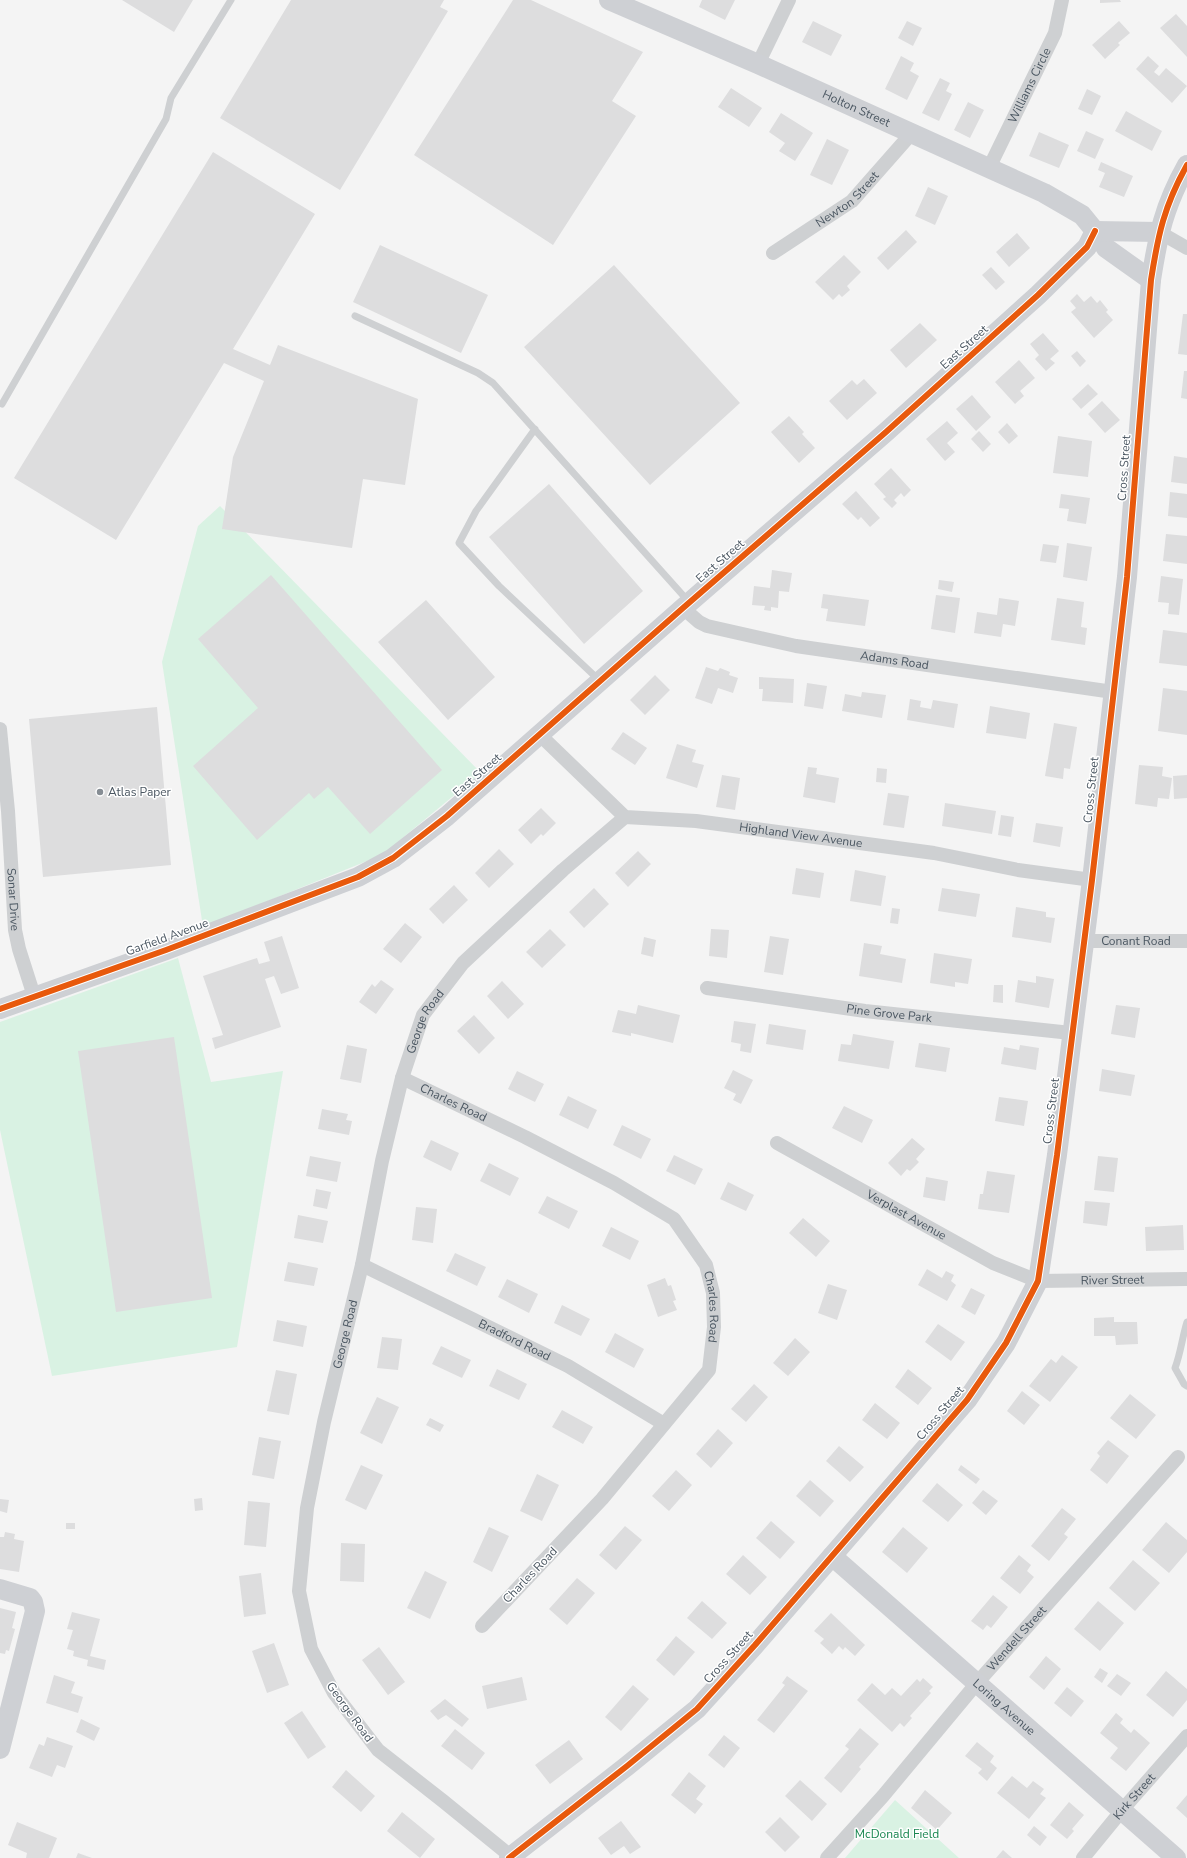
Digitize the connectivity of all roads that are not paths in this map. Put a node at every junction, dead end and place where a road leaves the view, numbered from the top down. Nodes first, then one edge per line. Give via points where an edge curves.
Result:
1 (231, 0) edge
2 (608, 0) edge
3 (789, 0) edge
4 (1062, 0) edge
5 (758, 64) junction
6 (911, 134) junction
7 (1187, 165) edge
8 (989, 168) junction
9 (1095, 231) junction
10 (1159, 232) junction
11 (1187, 248) edge
12 (773, 253) dead end
13 (1151, 280) junction
14 (355, 316) dead end
15 (2, 404) dead end
16 (535, 429) junction
17 (686, 605) junction
18 (600, 681) junction
19 (1113, 692) junction
20 (0, 728) edge
21 (540, 735) junction
22 (625, 817) junction
23 (1092, 880) junction
24 (340, 884) joint
25 (1084, 941) junction
26 (1187, 941) edge
27 (707, 988) dead end
28 (34, 996) junction
29 (0, 1009) edge
30 (1071, 1033) junction
31 (402, 1078) junction
32 (777, 1143) dead end
33 (362, 1265) junction
34 (1038, 1280) junction
35 (1187, 1280) edge
36 (1187, 1322) edge
37 (1187, 1386) edge
38 (664, 1424) junction
39 (1178, 1457) dead end
40 (832, 1556) junction
41 (0, 1589) edge
42 (482, 1626) dead end
43 (977, 1683) junction
44 (1187, 1736) edge
45 (0, 1749) edge
46 (1123, 1809) junction
47 (511, 1857) edge
48 (827, 1858) edge
49 (1083, 1858) edge
50 (1176, 1858) edge

1 - 15 lane via 171,98 166,119
2 - 5 street, Holton Street
3 - 5 street
4 - 8 street, Williams Circle via 1055,33
5 - 6 street, Holton Street
6 - 8 street, Holton Street
6 - 12 street, Newton Street via 852,201
7 - 10 street, Cross Street via 1173,192
8 - 9 street, Holton Street via 1050,196 1082,215
9 - 10 street
9 - 13 street, Holton Street via 1106,248
9 - 17 street, East Street via 1086,247 1038,295 886,432
10 - 11 street
10 - 13 street, Cross Street
13 - 19 street, Cross Street via 1126,577
14 - 16 lane via 483,376 498,388
16 - 17 lane
16 - 18 lane via 476,511 458,543 499,586
17 - 18 street, East Street
17 - 19 street, Adams Road via 699,622 707,626 796,646
18 - 21 street, East Street
19 - 23 street, Cross Street
20 - 28 street, Sonar Drive via 15,930
21 - 22 street
21 - 24 street, East Street via 447,816 393,858 367,873
22 - 23 street, Highland View Avenue via 696,821 934,853 1018,870
22 - 31 street, George Road via 563,870 463,963 422,1015
23 - 25 street, Cross Street
24 - 28 street, Garfield Avenue via 166,950
25 - 26 street, Conant Road
25 - 30 street, Cross Street
27 - 30 street, Pine Grove Park via 865,1011
28 - 29 street, Garfield Avenue
30 - 34 street, Cross Street via 1057,1155
31 - 33 street, George Road via 382,1161
31 - 38 street, Charles Road via 614,1183 674,1219 706,1265 713,1293 714,1327 708,1370
32 - 34 street, Verplast Avenue via 993,1263
33 - 38 street, Bradford Road via 568,1366
33 - 47 street, George Road via 326,1414 307,1508 299,1591 311,1649 334,1693 378,1750 444,1800
34 - 35 street, River Street
34 - 40 street, Cross Street via 1006,1343 967,1400
36 - 37 lane via 1175,1368
38 - 42 street, Charles Road via 602,1499
39 - 43 street, Wendell Street
40 - 43 street, Loring Avenue
40 - 47 street, Cross Street via 697,1708
41 - 45 street via 27,1597 33,1602 35,1614
43 - 46 street, Loring Avenue
43 - 48 street, Wendell Street via 883,1796
44 - 46 street, Kirk Street
46 - 49 street, Kirk Street
46 - 50 street, Loring Avenue

